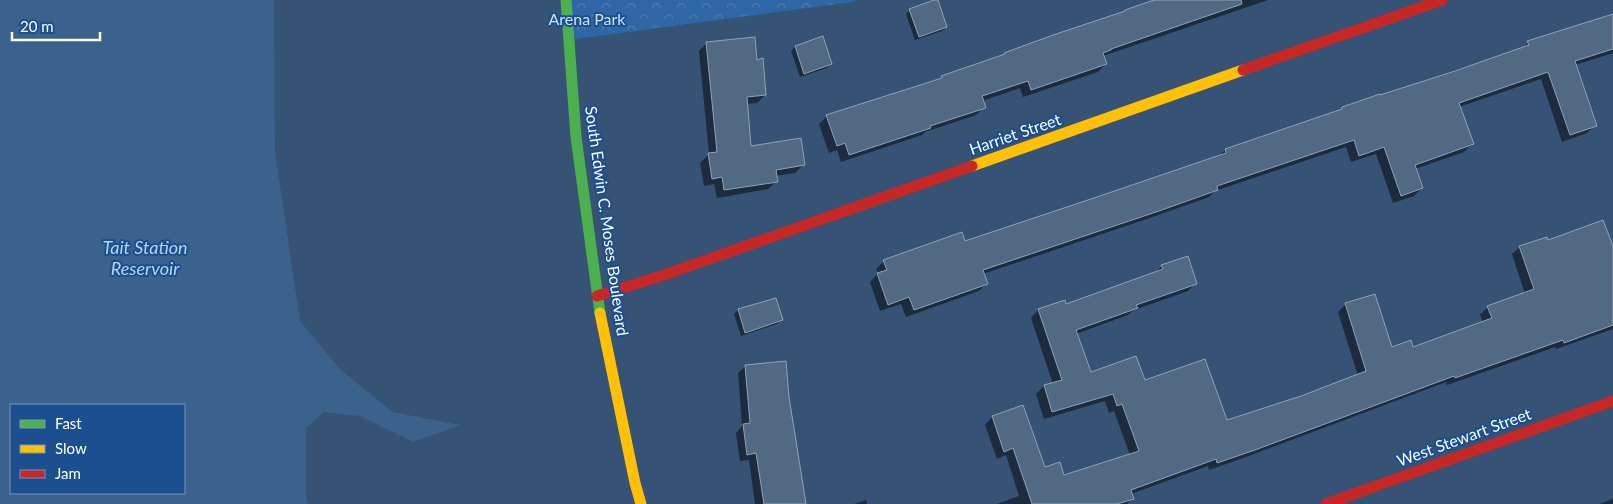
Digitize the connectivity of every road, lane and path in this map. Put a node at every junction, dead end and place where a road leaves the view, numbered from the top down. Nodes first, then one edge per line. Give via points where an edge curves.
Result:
1 (566, 0) edge
2 (1442, 0) edge
3 (597, 296) junction
4 (1613, 401) edge
5 (641, 504) edge
6 (1326, 504) edge

1 - 3 street, South Edwin C. Moses Boulevard via 576,137
2 - 3 street, Harriet Street via 659,277
3 - 5 street, South Edwin C. Moses Boulevard
4 - 6 street, West Stewart Street

